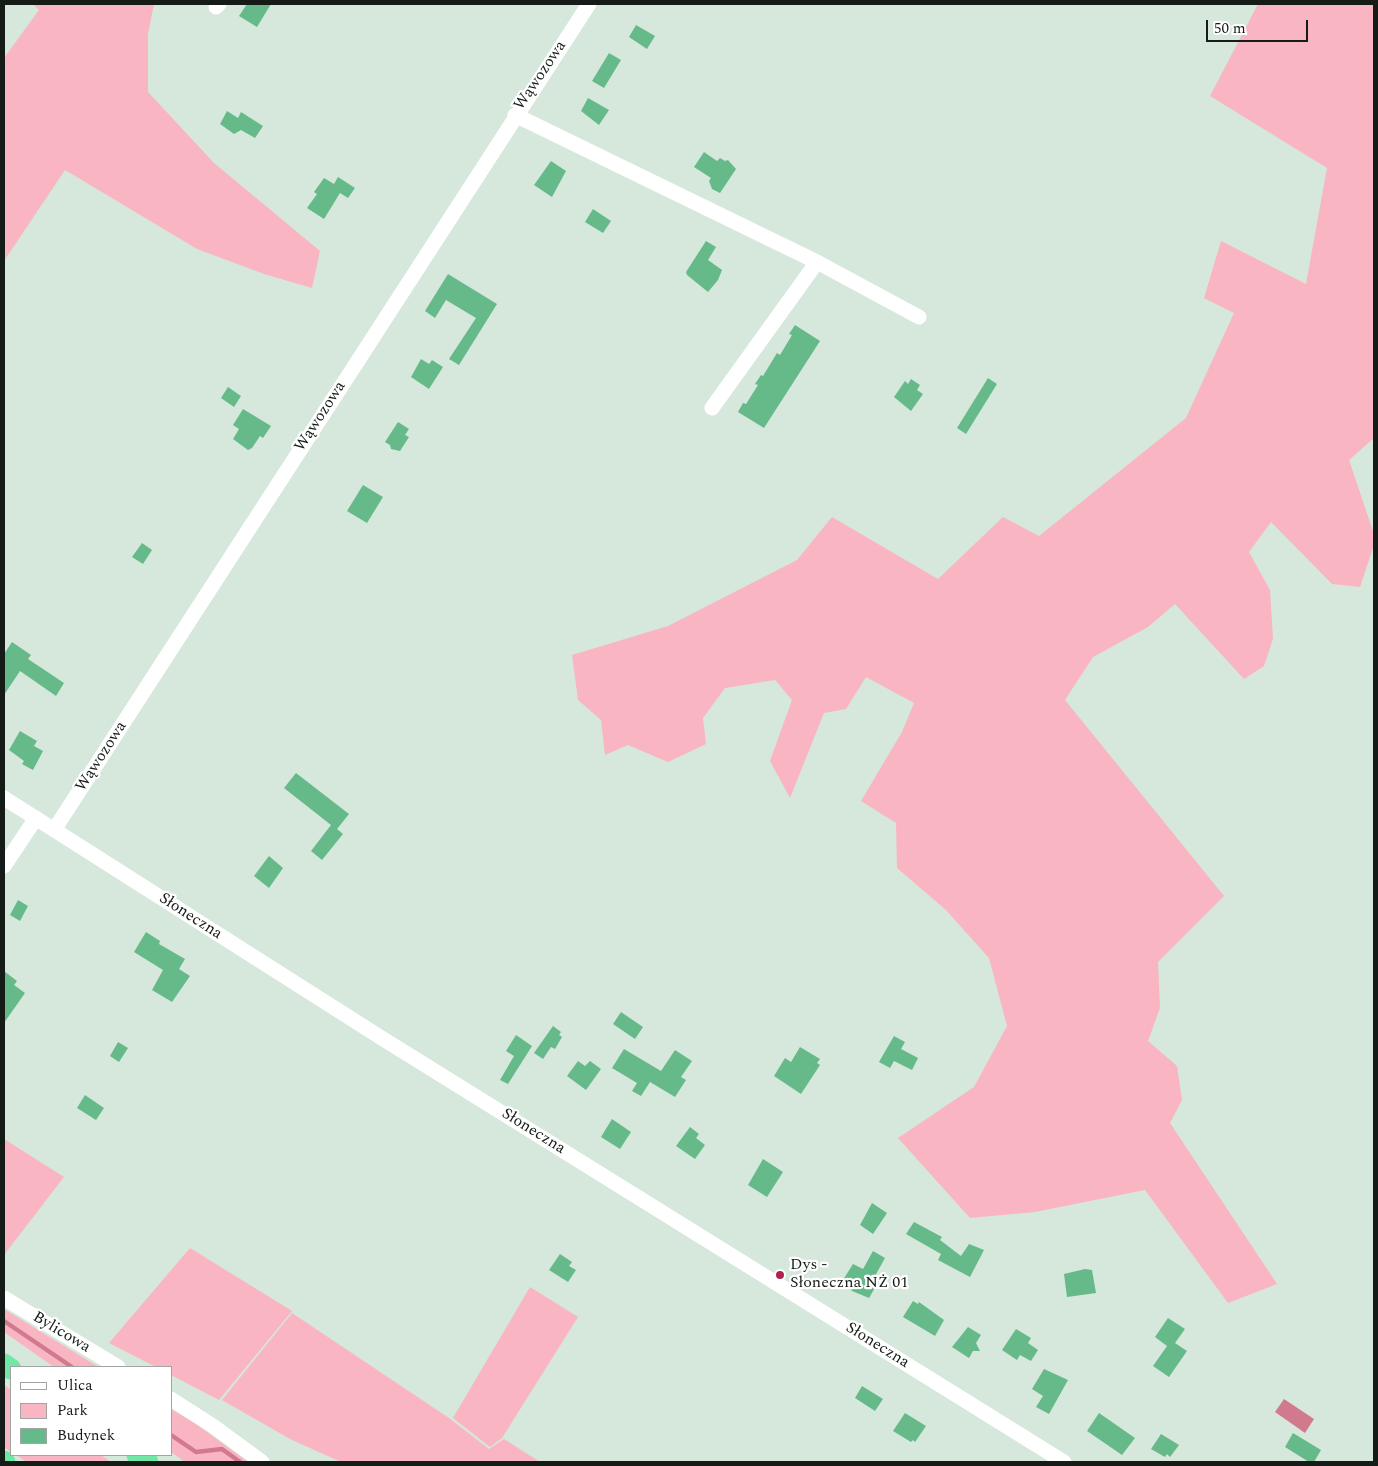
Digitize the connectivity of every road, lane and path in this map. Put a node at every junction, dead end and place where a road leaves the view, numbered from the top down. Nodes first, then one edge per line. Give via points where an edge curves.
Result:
1 (589, 4) edge
2 (515, 115) junction
3 (817, 262) junction
4 (919, 317) dead end
5 (712, 408) dead end
6 (4, 798) edge
7 (36, 818) junction
8 (54, 830) junction
9 (4, 866) edge
10 (4, 1298) edge
11 (116, 1366) edge
12 (172, 1400) edge
13 (262, 1462) edge
14 (1064, 1462) edge

1 - 2 street, Wąwozowa
2 - 3 street
2 - 8 street, Wąwozowa
3 - 4 street
3 - 5 street
6 - 7 street, Słoneczna
7 - 8 street, Słoneczna
7 - 9 street
8 - 14 street, Słoneczna via 388,1042
10 - 11 street, Bylicowa
12 - 13 street

